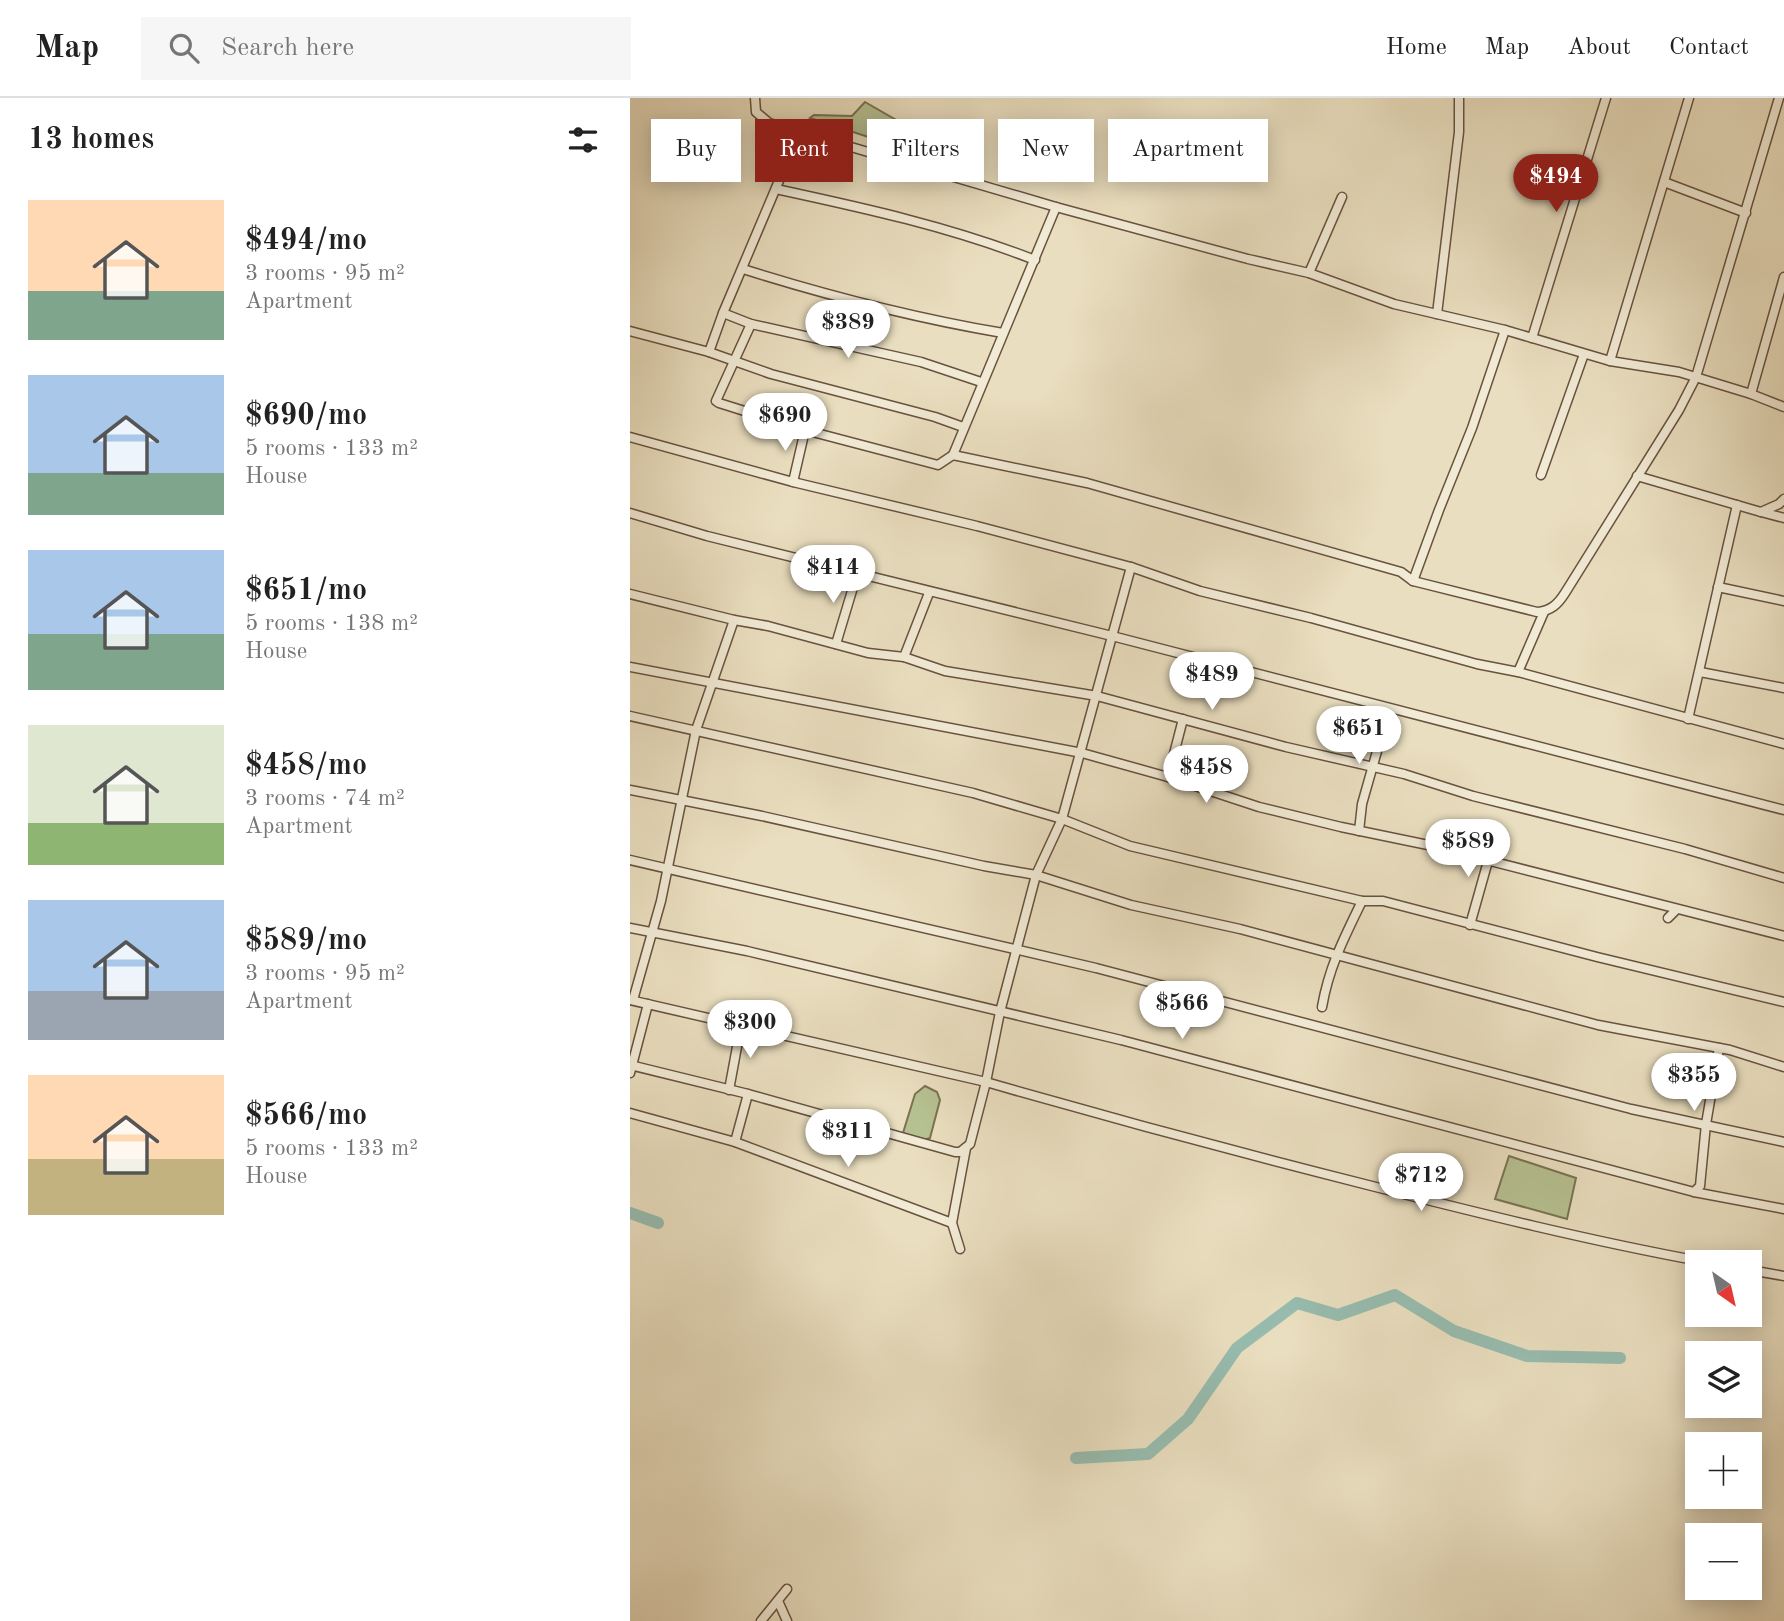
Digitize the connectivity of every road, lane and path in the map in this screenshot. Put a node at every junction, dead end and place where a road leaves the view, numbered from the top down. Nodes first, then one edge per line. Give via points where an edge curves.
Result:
1 (755, 98) edge
2 (1459, 98) edge
3 (1606, 98) edge
4 (1689, 98) edge
5 (1780, 103) edge
6 (763, 119) edge
7 (853, 147) edge
8 (779, 182) edge
9 (1664, 182) junction
10 (776, 189) junction
11 (1342, 198) dead end
12 (1056, 207) junction
13 (1745, 213) junction
14 (1035, 260) junction
15 (743, 269) junction
16 (1309, 273) junction
17 (1784, 277) edge
18 (723, 313) junction
19 (1437, 314) junction
20 (751, 324) junction
21 (1505, 330) junction
22 (630, 331) edge
23 (1003, 333) junction
24 (1532, 338) junction
25 (709, 352) junction
26 (1584, 354) junction
27 (734, 361) junction
28 (1610, 361) junction
29 (1696, 377) junction
30 (981, 382) junction
31 (1751, 394) junction
32 (1784, 407) edge
33 (963, 427) junction
34 (805, 430) junction
35 (630, 437) edge
36 (953, 455) junction
37 (1541, 475) dead end
38 (1637, 476) junction
39 (793, 482) junction
40 (1784, 499) edge
41 (1737, 505) junction
42 (1761, 512) junction
43 (630, 513) edge
44 (1784, 518) edge
45 (1130, 567) junction
46 (858, 574) junction
47 (1413, 581) junction
48 (1718, 587) junction
49 (929, 593) junction
50 (630, 594) edge
51 (1784, 601) edge
52 (1544, 612) junction
53 (734, 620) junction
54 (1112, 636) junction
55 (836, 644) junction
56 (904, 657) junction
57 (630, 667) edge
58 (1518, 672) junction
59 (1700, 672) junction
60 (712, 683) junction
61 (1784, 688) edge
62 (1097, 696) junction
63 (1389, 709) junction
64 (630, 716) edge
65 (1182, 719) junction
66 (1688, 719) junction
67 (696, 730) junction
68 (1784, 744) edge
69 (1082, 753) junction
70 (1373, 767) junction
71 (1168, 776) junction
72 (630, 790) edge
73 (681, 800) junction
74 (1784, 810) edge
75 (1062, 818) junction
76 (1359, 831) junction
77 (630, 860) edge
78 (1488, 861) junction
79 (668, 869) junction
80 (1036, 875) junction
81 (1784, 878) edge
82 (1362, 901) junction
83 (1676, 910) junction
84 (1668, 918) dead end
85 (1470, 925) junction
86 (630, 928) edge
87 (654, 933) junction
88 (1784, 936) edge
89 (1015, 949) junction
90 (1335, 956) junction
91 (632, 1000) edge
92 (1784, 1002) edge
93 (648, 1004) junction
94 (1322, 1007) dead end
95 (1000, 1012) junction
96 (741, 1025) junction
97 (1719, 1048) junction
98 (1784, 1067) edge
99 (631, 1068) edge
100 (986, 1082) junction
101 (729, 1090) junction
102 (748, 1094) junction
103 (630, 1113) edge
104 (1706, 1125) junction
105 (735, 1142) junction
106 (1784, 1142) edge
107 (966, 1148) junction
108 (1694, 1192) junction
109 (1784, 1209) edge
110 (952, 1223) junction
111 (960, 1249) dead end
112 (1685, 1258) edge
113 (1762, 1272) edge
114 (1784, 1276) edge
115 (787, 1588) dead end
116 (778, 1601) junction
117 (761, 1621) edge
118 (787, 1621) edge

1 - 6 street via 756,112
2 - 19 street
3 - 24 street
4 - 9 street
5 - 13 street
7 - 12 street
8 - 10 street
9 - 13 street
9 - 28 street
10 - 14 street via 947,229
10 - 15 street
11 - 16 street
12 - 14 street
12 - 16 street
13 - 29 street
14 - 23 street
15 - 18 street
15 - 23 street via 930,321
16 - 19 street via 1394,304
17 - 31 street
18 - 20 street
18 - 25 street
19 - 21 street
20 - 27 street
20 - 30 street via 921,362
21 - 24 street
21 - 47 street
22 - 25 street
23 - 30 street
24 - 26 street
25 - 27 street
26 - 28 street
26 - 37 street
27 - 33 street
27 - 34 street via 718,402
28 - 29 street
29 - 31 street
29 - 38 street
30 - 33 street
31 - 32 street
33 - 36 street
34 - 36 street via 938,465
34 - 39 street
35 - 39 street
36 - 47 street via 1189,510 1401,572
38 - 41 street
38 - 52 street via 1560,601
39 - 45 street
40 - 42 street
41 - 42 street
41 - 48 street
42 - 44 street
43 - 46 street
45 - 54 street
45 - 58 street via 1200,591
46 - 49 street
46 - 55 street
47 - 52 street
48 - 51 street
48 - 59 street
49 - 54 street
49 - 56 street
50 - 53 street
52 - 58 street
53 - 55 street
53 - 60 street
54 - 62 street
54 - 63 street
55 - 56 street
56 - 62 street via 964,675
57 - 60 street
58 - 66 street
59 - 61 street
59 - 66 street
60 - 67 street
60 - 69 street
62 - 65 street
62 - 69 street
63 - 70 street
63 - 74 street
64 - 67 street
65 - 70 street
65 - 71 street
66 - 68 street
67 - 73 street
67 - 75 street via 973,793
69 - 71 street
69 - 75 street
70 - 76 street
70 - 81 street
71 - 76 street via 1259,807
72 - 73 street
73 - 79 street
73 - 80 street
75 - 80 street
75 - 82 street via 1130,846
76 - 78 street
77 - 79 street
78 - 83 street
78 - 85 street
79 - 87 street
79 - 89 street
80 - 89 street
80 - 90 street via 1131,905
82 - 85 street via 1383,901
82 - 90 street
83 - 84 street
83 - 88 street
85 - 92 street
86 - 87 street
87 - 91 street
87 - 95 street
89 - 95 street
89 - 104 street
90 - 94 street
90 - 97 street via 1598,1025
91 - 93 street
93 - 96 street
93 - 99 street
95 - 100 street
95 - 108 street
96 - 100 street
96 - 101 street
97 - 98 street
97 - 104 street
99 - 101 street
100 - 107 street
100 - 112 street via 1144,1128 1500,1218
101 - 102 street
102 - 105 street
102 - 107 street via 955,1152
103 - 105 street
104 - 106 street
104 - 108 street via 1700,1186
105 - 110 street
107 - 110 street
108 - 109 street
110 - 111 street
113 - 114 street
115 - 116 street
116 - 117 street
116 - 118 street

